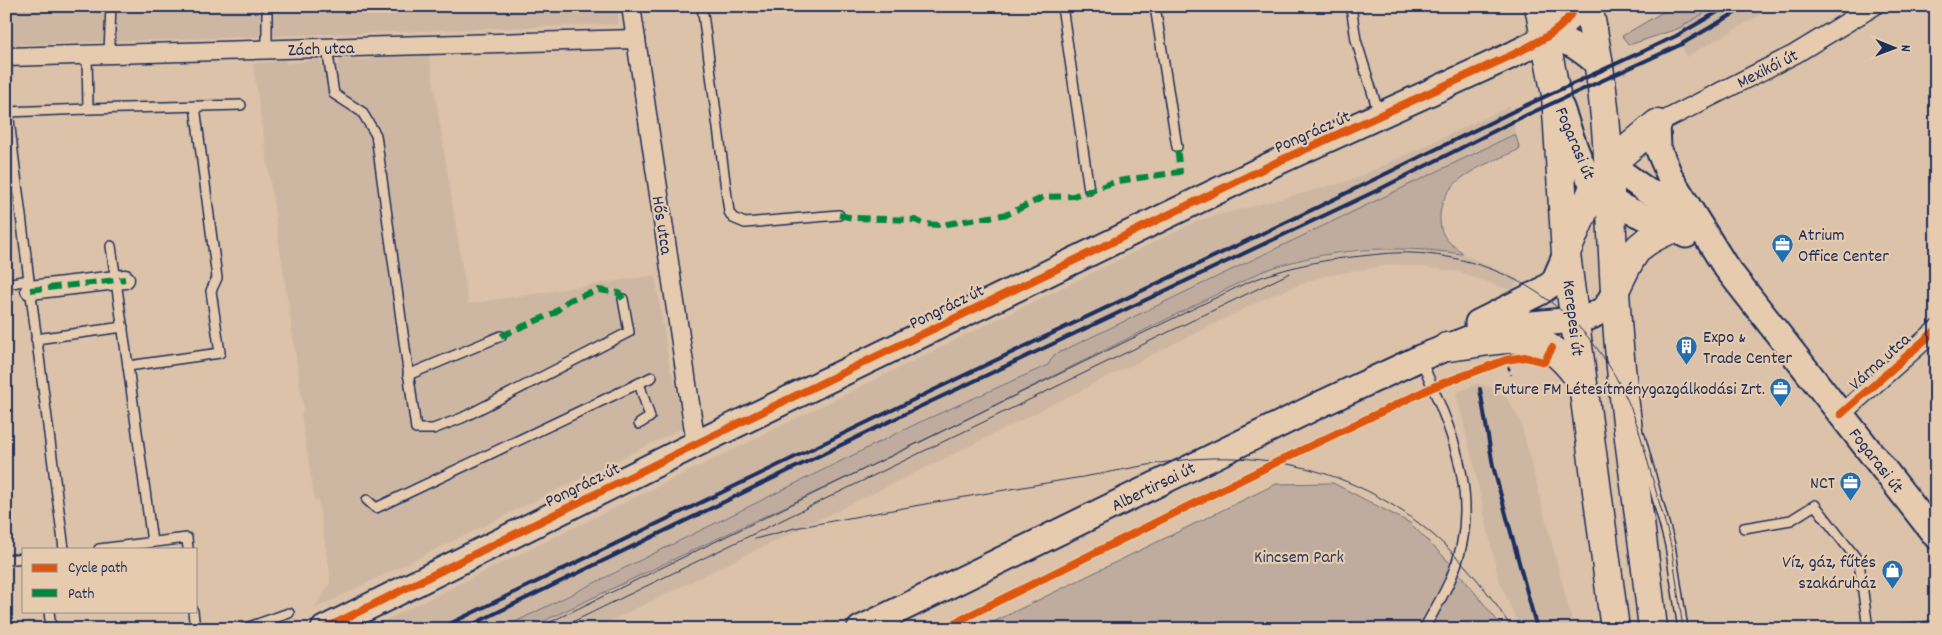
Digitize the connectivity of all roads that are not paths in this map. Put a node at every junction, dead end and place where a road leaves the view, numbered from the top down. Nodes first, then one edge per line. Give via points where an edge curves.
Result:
1 (110, 6) edge
2 (267, 6) edge
3 (631, 6) edge
4 (702, 6) edge
5 (1062, 6) edge
6 (1155, 6) edge
7 (1351, 6) edge
8 (1539, 6) edge
9 (1575, 6) edge
10 (1588, 6) edge
11 (1874, 6) edge
12 (1545, 38) junction
13 (636, 39) junction
14 (327, 48) junction
15 (267, 49) junction
16 (109, 53) junction
17 (87, 54) junction
18 (1510, 56) junction
19 (6, 58) edge
20 (1600, 65) junction
21 (1555, 88) junction
22 (241, 105) dead end
23 (196, 106) junction
24 (1606, 108) junction
25 (88, 110) junction
26 (7, 112) edge
27 (1380, 116) junction
28 (1657, 124) junction
29 (1177, 147) dead end
30 (1610, 164) junction
31 (1089, 190) dead end
32 (1603, 194) junction
33 (839, 215) dead end
34 (1682, 219) junction
35 (111, 246) dead end
36 (1566, 254) junction
37 (120, 280) junction
38 (6, 284) edge
39 (30, 285) junction
40 (622, 299) dead end
41 (1610, 300) junction
42 (1574, 320) junction
43 (123, 326) junction
44 (1936, 330) edge
45 (501, 336) dead end
46 (36, 339) junction
47 (1447, 346) junction
48 (1420, 358) junction
49 (128, 366) junction
50 (408, 375) junction
51 (652, 376) dead end
52 (639, 383) junction
53 (1582, 383) junction
54 (1624, 391) junction
55 (1841, 414) junction
56 (639, 424) dead end
57 (696, 444) junction
58 (367, 500) dead end
59 (1744, 528) dead end
60 (1936, 536) edge
61 (152, 542) junction
62 (64, 548) edge
63 (107, 548) edge
64 (188, 548) edge
65 (22, 558) edge
66 (6, 560) edge
67 (49, 612) edge
68 (194, 612) edge
69 (289, 613) dead end
70 (1936, 626) edge
71 (51, 629) edge
72 (195, 629) edge
73 (243, 629) edge
74 (324, 629) edge
75 (860, 629) edge
76 (1424, 629) edge
77 (1615, 629) edge
78 (1653, 629) edge
79 (1683, 629) edge
80 (1868, 629) edge
81 (1896, 629) edge

1 - 16 lane
2 - 15 lane
3 - 13 street, Hős utca
4 - 33 lane via 729,212 733,218 745,223
5 - 31 lane
6 - 29 lane
7 - 27 lane via 1356,40
8 - 12 main road, Kerepesi út
9 - 12 street, Pongrácz út via 1569,18
10 - 20 main road
11 - 28 street, Mexikói út via 1795,54
12 - 18 street, Pongrácz út
12 - 20 street via 1562,39 1573,44
12 - 21 main road, Kerepesi út
13 - 14 street, Zách utca
13 - 57 street, Hős utca
14 - 15 street, Zách utca
14 - 50 lane via 334,94 362,112 376,135
15 - 16 street, Zách utca
16 - 17 street, Zách utca
17 - 19 street, Zách utca
17 - 25 lane
18 - 21 street via 1529,63
18 - 27 street, Pongrácz út
20 - 24 main road
21 - 32 street, Fogarasi út via 1584,171
21 - 36 main road, Kerepesi út
22 - 23 lane
23 - 25 lane
23 - 49 lane via 217,278 211,291 220,353
24 - 28 main road via 1631,124
24 - 30 main road
25 - 26 lane
26 - 39 lane
27 - 57 street, Pongrácz út
28 - 30 main road
28 - 34 street via 1658,148
30 - 32 main road
30 - 34 street, Fogarasi út
32 - 34 street, Fogarasi út
32 - 36 main road
32 - 41 main road via 1614,252
34 - 41 main road via 1636,249
34 - 55 street, Fogarasi út via 1694,241 1725,266
35 - 37 lane
36 - 42 main road, Kerepesi út
36 - 47 street, Albertirsai út via 1554,282 1468,328
37 - 39 street
37 - 43 lane
38 - 39 lane
39 - 46 lane
40 - 50 lane via 629,332 462,418 433,429 416,429
41 - 42 street, Albertirsai út via 1592,316
41 - 54 main road
42 - 47 street, Albertirsai út via 1499,327
42 - 53 main road, Kerepesi út
43 - 46 lane
43 - 49 lane
44 - 55 street, Várna utca
45 - 50 lane
46 - 62 lane
47 - 48 street, Albertirsai út
47 - 53 main road via 1500,338 1526,339 1552,348 1568,361
48 - 75 street, Albertirsai út
48 - 76 lane via 1454,439 1463,474 1464,528 1452,577
49 - 61 lane
51 - 52 lane
52 - 56 lane via 650,417
52 - 58 lane via 376,508
53 - 77 main road, Kerepesi út
54 - 78 main road
54 - 79 lane via 1645,451 1670,545
55 - 60 street, Fogarasi út
57 - 74 street, Pongrácz út
59 - 80 lane via 1791,520 1815,505 1859,562
61 - 63 lane
61 - 64 lane via 186,538
65 - 66 lane
67 - 71 lane
68 - 72 lane
69 - 73 lane
70 - 81 lane

